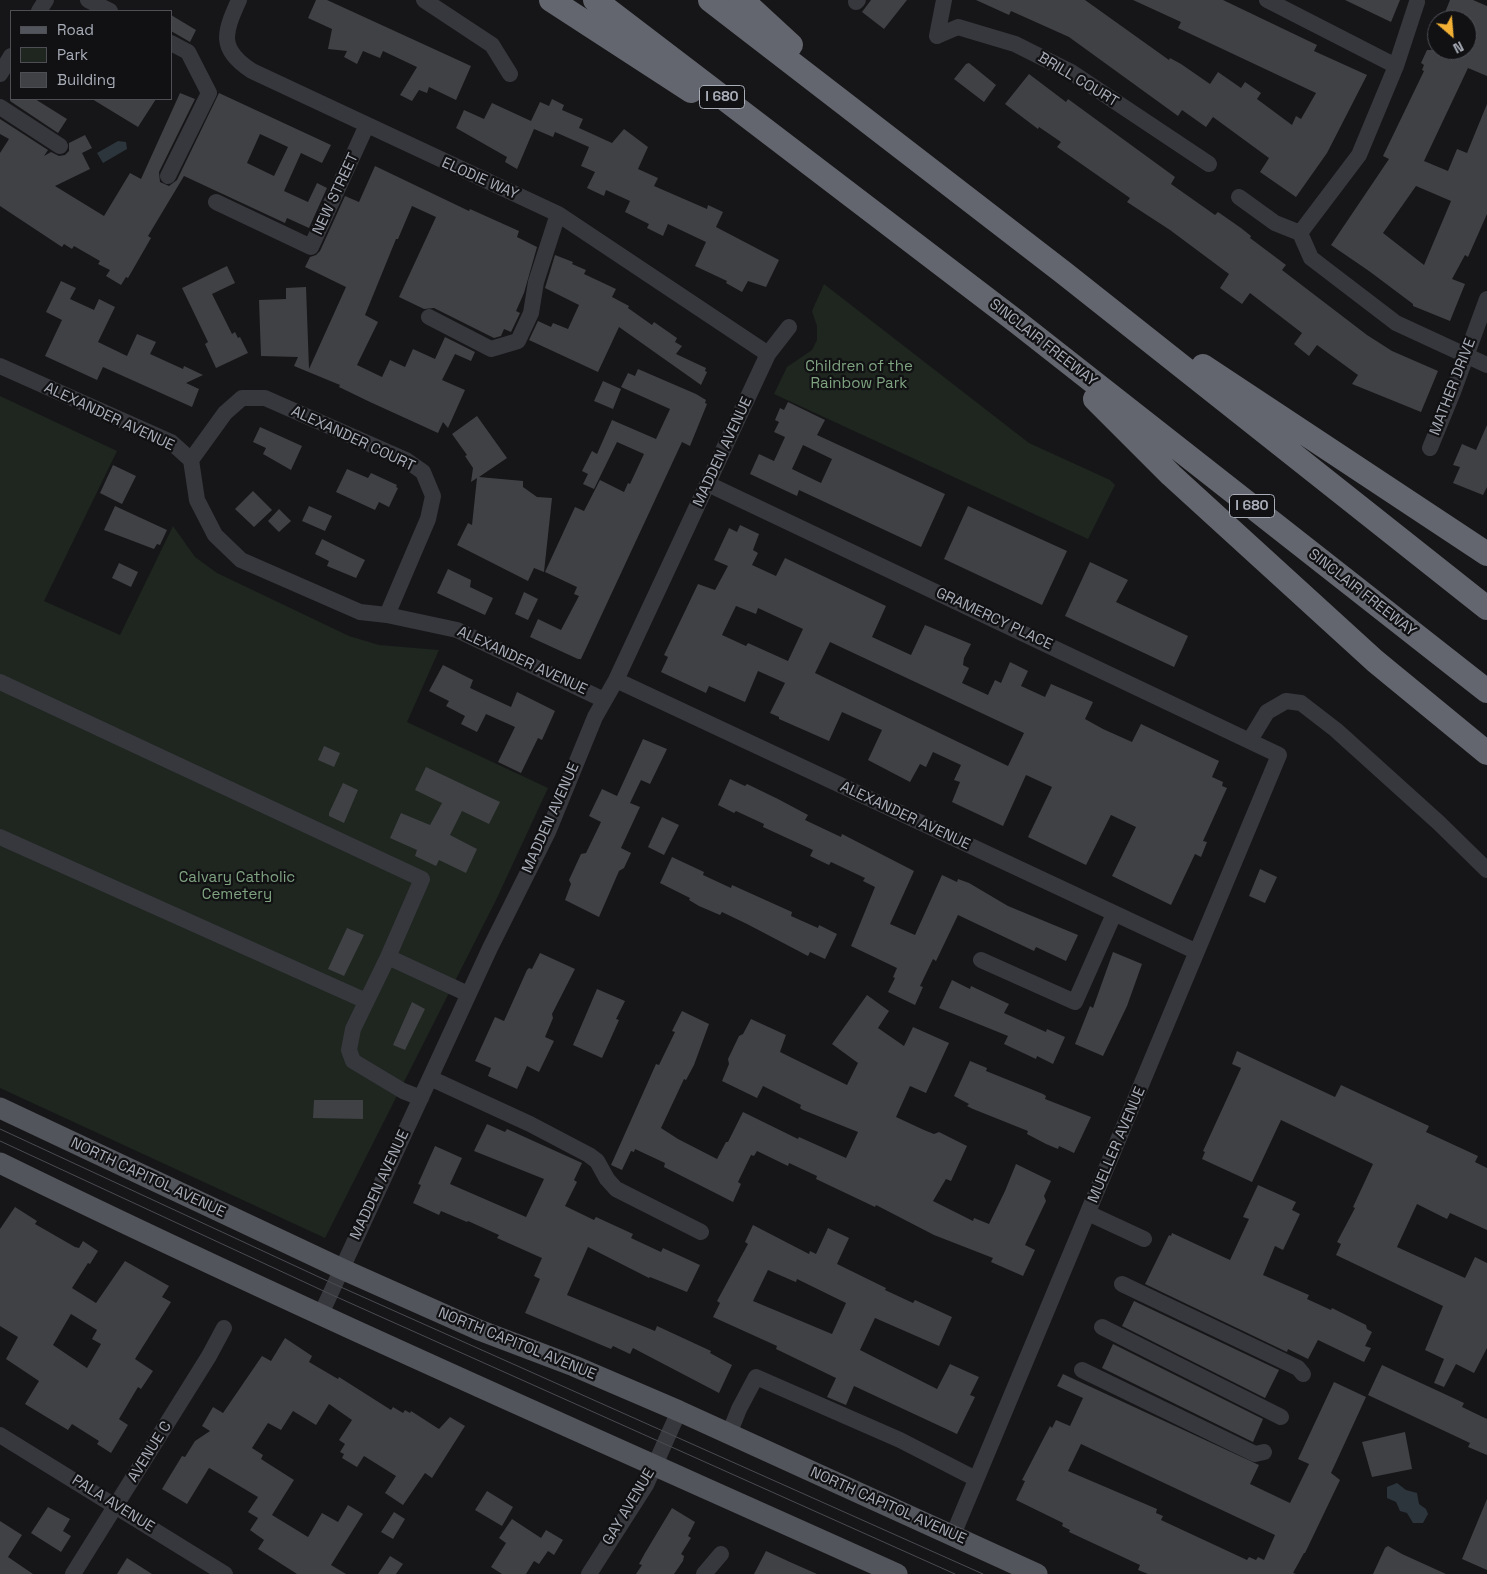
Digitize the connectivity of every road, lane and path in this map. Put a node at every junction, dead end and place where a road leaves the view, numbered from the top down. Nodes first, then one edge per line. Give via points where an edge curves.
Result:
1 (88, 0) edge
2 (239, 0) edge
3 (424, 0) edge
4 (551, 0) edge
5 (595, 0) edge
6 (710, 0) edge
7 (742, 0) edge
8 (944, 0) edge
9 (1267, 0) edge
10 (1417, 2) dead end
11 (108, 10) edge
12 (172, 44) edge
13 (10, 58) edge
14 (1396, 66) junction
15 (0, 74) edge
16 (510, 74) dead end
17 (0, 107) edge
18 (366, 126) junction
19 (60, 146) dead end
20 (918, 160) junction
21 (1209, 164) dead end
22 (168, 176) dead end
23 (849, 194) junction
24 (1239, 197) dead end
25 (216, 202) dead end
26 (558, 214) junction
27 (1300, 233) junction
28 (1064, 274) junction
29 (1487, 299) edge
30 (429, 317) dead end
31 (1017, 322) junction
32 (789, 327) dead end
33 (768, 354) junction
34 (1466, 355) junction
35 (1487, 364) edge
36 (0, 366) edge
37 (1430, 448) dead end
38 (191, 460) junction
39 (708, 484) junction
40 (1487, 554) edge
41 (1487, 608) edge
42 (387, 614) junction
43 (616, 680) junction
44 (0, 682) edge
45 (1487, 691) edge
46 (604, 700) junction
47 (1250, 740) junction
48 (1487, 753) edge
49 (1279, 755) joint
50 (0, 837) edge
51 (1487, 870) edge
52 (1114, 914) junction
53 (1195, 951) junction
54 (388, 957) junction
55 (980, 960) dead end
56 (468, 994) junction
57 (366, 1001) junction
58 (430, 1078) junction
59 (421, 1098) junction
60 (0, 1108) edge
61 (0, 1163) edge
62 (1088, 1213) junction
63 (701, 1232) dead end
64 (1144, 1239) dead end
65 (342, 1269) junction
66 (1122, 1284) dead end
67 (321, 1314) junction
68 (1102, 1327) dead end
69 (224, 1328) dead end
70 (1082, 1370) dead end
71 (1303, 1374) dead end
72 (679, 1411) junction
73 (1281, 1417) dead end
74 (0, 1434) edge
75 (728, 1434) junction
76 (1264, 1452) dead end
77 (654, 1466) junction
78 (976, 1478) junction
79 (116, 1506) junction
80 (952, 1535) junction
81 (721, 1554) dead end
82 (74, 1574) edge
83 (225, 1574) edge
84 (588, 1574) edge
85 (704, 1574) edge
86 (897, 1574) edge
87 (1037, 1574) edge

1 - 11 street
2 - 18 street, ELODIE WAY via 226,28 227,46 237,61
3 - 16 street via 492,45
4 - 23 highway
5 - 23 highway, SINCLAIR FREEWAY / I 680
6 - 20 highway
7 - 20 highway
8 - 21 street, BRILL COURT via 937,36 958,27 1015,44 1071,72
9 - 14 street
10 - 14 street
12 - 22 street via 188,52 209,93
13 - 15 street
14 - 27 street via 1358,155
17 - 19 street
18 - 25 street, NEW STREET via 311,247
18 - 26 street, ELODIE WAY
20 - 28 highway
23 - 31 highway, SINCLAIR FREEWAY / I 680
24 - 27 street via 1275,223
26 - 30 street via 536,282 531,313 518,341 491,349
26 - 33 street, ELODIE WAY
27 - 34 street via 1311,258 1396,323
28 - 40 highway
28 - 41 highway
29 - 34 street, MATHER DRIVE
31 - 45 highway, SINCLAIR FREEWAY / I 680
31 - 48 highway via 1171,475 1375,661
32 - 33 street, MADDEN AVENUE
33 - 39 street, MADDEN AVENUE
34 - 35 street
34 - 37 street, MATHER DRIVE
36 - 38 street, ALEXANDER AVENUE via 171,442
38 - 42 street, ALEXANDER AVENUE via 197,500 215,535 241,560 360,612
38 - 42 street, ALEXANDER COURT via 225,413 242,398 265,398 406,460 423,472 433,496 428,519
39 - 43 street, MADDEN AVENUE
39 - 47 street, GRAMERCY PLACE
42 - 46 street, ALEXANDER AVENUE via 458,630
43 - 46 street, MADDEN AVENUE
43 - 52 street, ALEXANDER AVENUE
44 - 54 street via 422,879
46 - 56 street, MADDEN AVENUE via 548,832
47 - 49 street, GRAMERCY PLACE
47 - 51 street via 1267,712 1286,702 1301,703 1336,730
49 - 53 street, MUELLER AVENUE
50 - 57 street
52 - 53 street, ALEXANDER AVENUE
52 - 55 street via 1075,1002
53 - 62 street, MUELLER AVENUE
54 - 56 street
54 - 57 street
56 - 58 street, MADDEN AVENUE
57 - 59 street via 353,1029 350,1058 403,1091
58 - 59 street, MADDEN AVENUE
58 - 63 street via 589,1155 616,1189
59 - 65 street, MADDEN AVENUE
60 - 65 main road, NORTH CAPITOL AVENUE
61 - 67 main road
62 - 64 street
62 - 78 street, MUELLER AVENUE
65 - 67 street, MADDEN AVENUE
65 - 72 main road, NORTH CAPITOL AVENUE via 479,1330
66 - 71 street via 1298,1368
67 - 77 main road
68 - 73 street
69 - 79 street, AVENUE C
70 - 76 street via 1255,1454
72 - 75 main road, NORTH CAPITOL AVENUE
72 - 77 street, GAY AVENUE
74 - 79 street, PALA AVENUE
75 - 78 street via 756,1377 900,1440
75 - 80 main road, NORTH CAPITOL AVENUE
77 - 84 street, GAY AVENUE via 646,1485
77 - 86 main road
78 - 80 street, MUELLER AVENUE
79 - 82 street, AVENUE C
79 - 83 street, PALA AVENUE
80 - 87 main road, NORTH CAPITOL AVENUE
81 - 85 street

